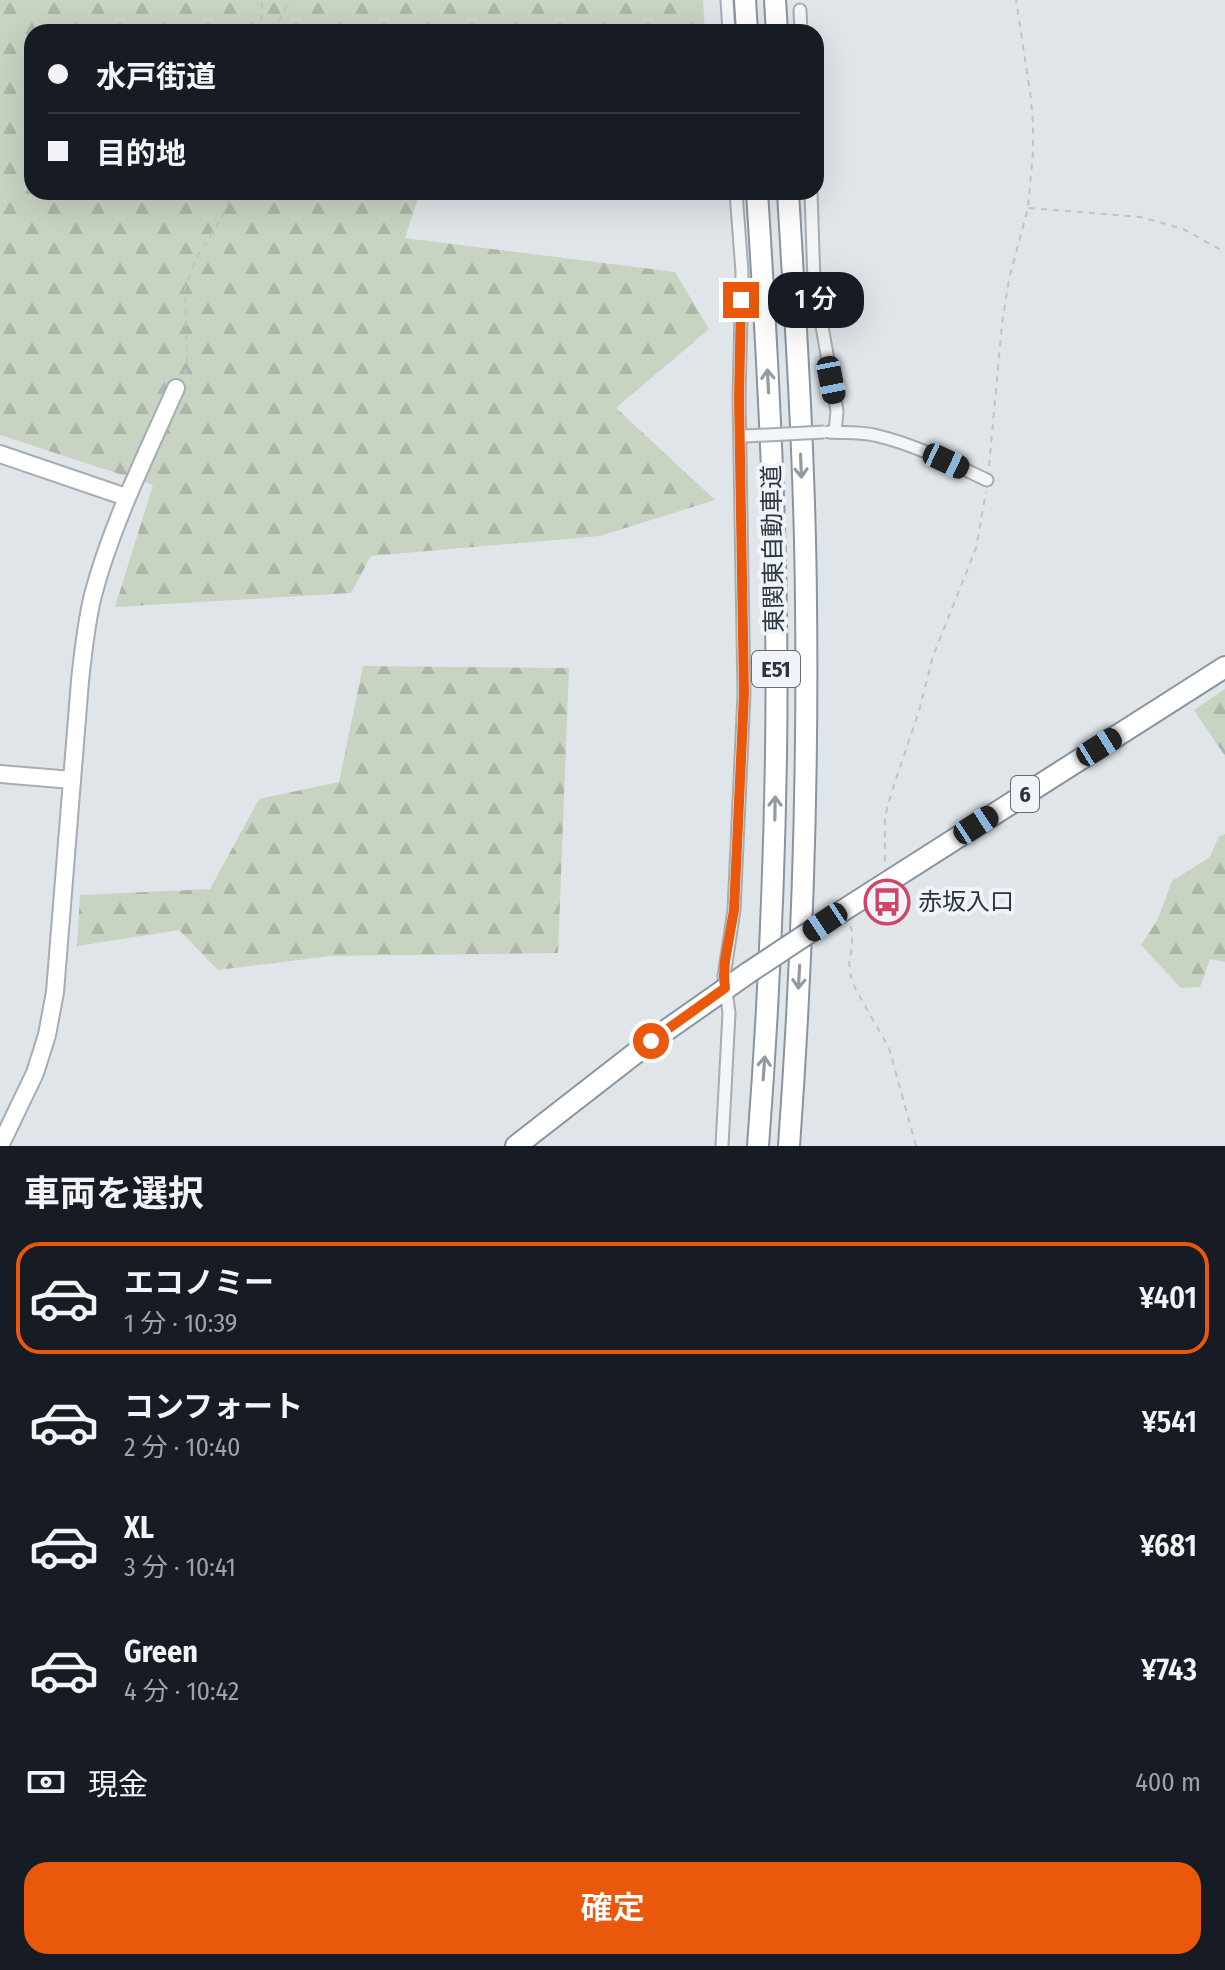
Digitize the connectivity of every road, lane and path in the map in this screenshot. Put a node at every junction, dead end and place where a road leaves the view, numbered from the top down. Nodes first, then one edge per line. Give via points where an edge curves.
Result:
1 (262, 0) edge
2 (290, 0) edge
3 (727, 0) edge
4 (745, 0) edge
5 (775, 0) edge
6 (1016, 0) edge
7 (800, 10) dead end
8 (261, 24) edge
9 (276, 24) edge
10 (728, 24) edge
11 (746, 24) edge
12 (776, 24) edge
13 (801, 24) edge
14 (229, 200) edge
15 (737, 200) edge
16 (757, 200) edge
17 (788, 200) edge
18 (811, 200) edge
19 (1028, 208) junction
20 (1225, 252) edge
21 (176, 388) joint
22 (830, 432) junction
23 (743, 436) junction
24 (0, 454) edge
25 (987, 480) junction
26 (126, 497) junction
27 (1225, 667) edge
28 (0, 774) edge
29 (72, 780) junction
30 (887, 883) junction
31 (843, 910) junction
32 (725, 988) junction
33 (0, 1146) edge
34 (516, 1146) edge
35 (722, 1146) edge
36 (758, 1146) edge
37 (789, 1146) edge
38 (916, 1146) edge

1 - 8 path
2 - 9 path
3 - 10 street
4 - 11 highway
5 - 12 highway
6 - 19 path via 1033,122
7 - 13 street
14 - 21 path via 185,288 187,359 185,376
15 - 23 street
36 -> 16 highway, 東関東自動車道 / E51 via 772,934 776,751 772,489
17 -> 37 highway, 東関東自動車道 / E51 via 806,601 802,910
18 - 22 street via 814,281 837,411
19 - 20 path via 1141,217 1183,229
19 - 25 path via 1002,324
21 - 26 street
22 - 23 street, bridge
22 - 25 street via 892,440
23 - 32 street via 744,694
24 - 26 street
25 - 30 path via 976,548 933,656 885,817
26 - 29 street via 87,624
27 - 30 highway, 6
28 - 29 street
29 - 33 street via 47,1035
30 - 31 highway, 6
31 - 32 highway, 6, bridge
31 - 38 path via 852,930 851,977 889,1048
32 - 34 highway, 6
32 - 35 street via 729,1013

